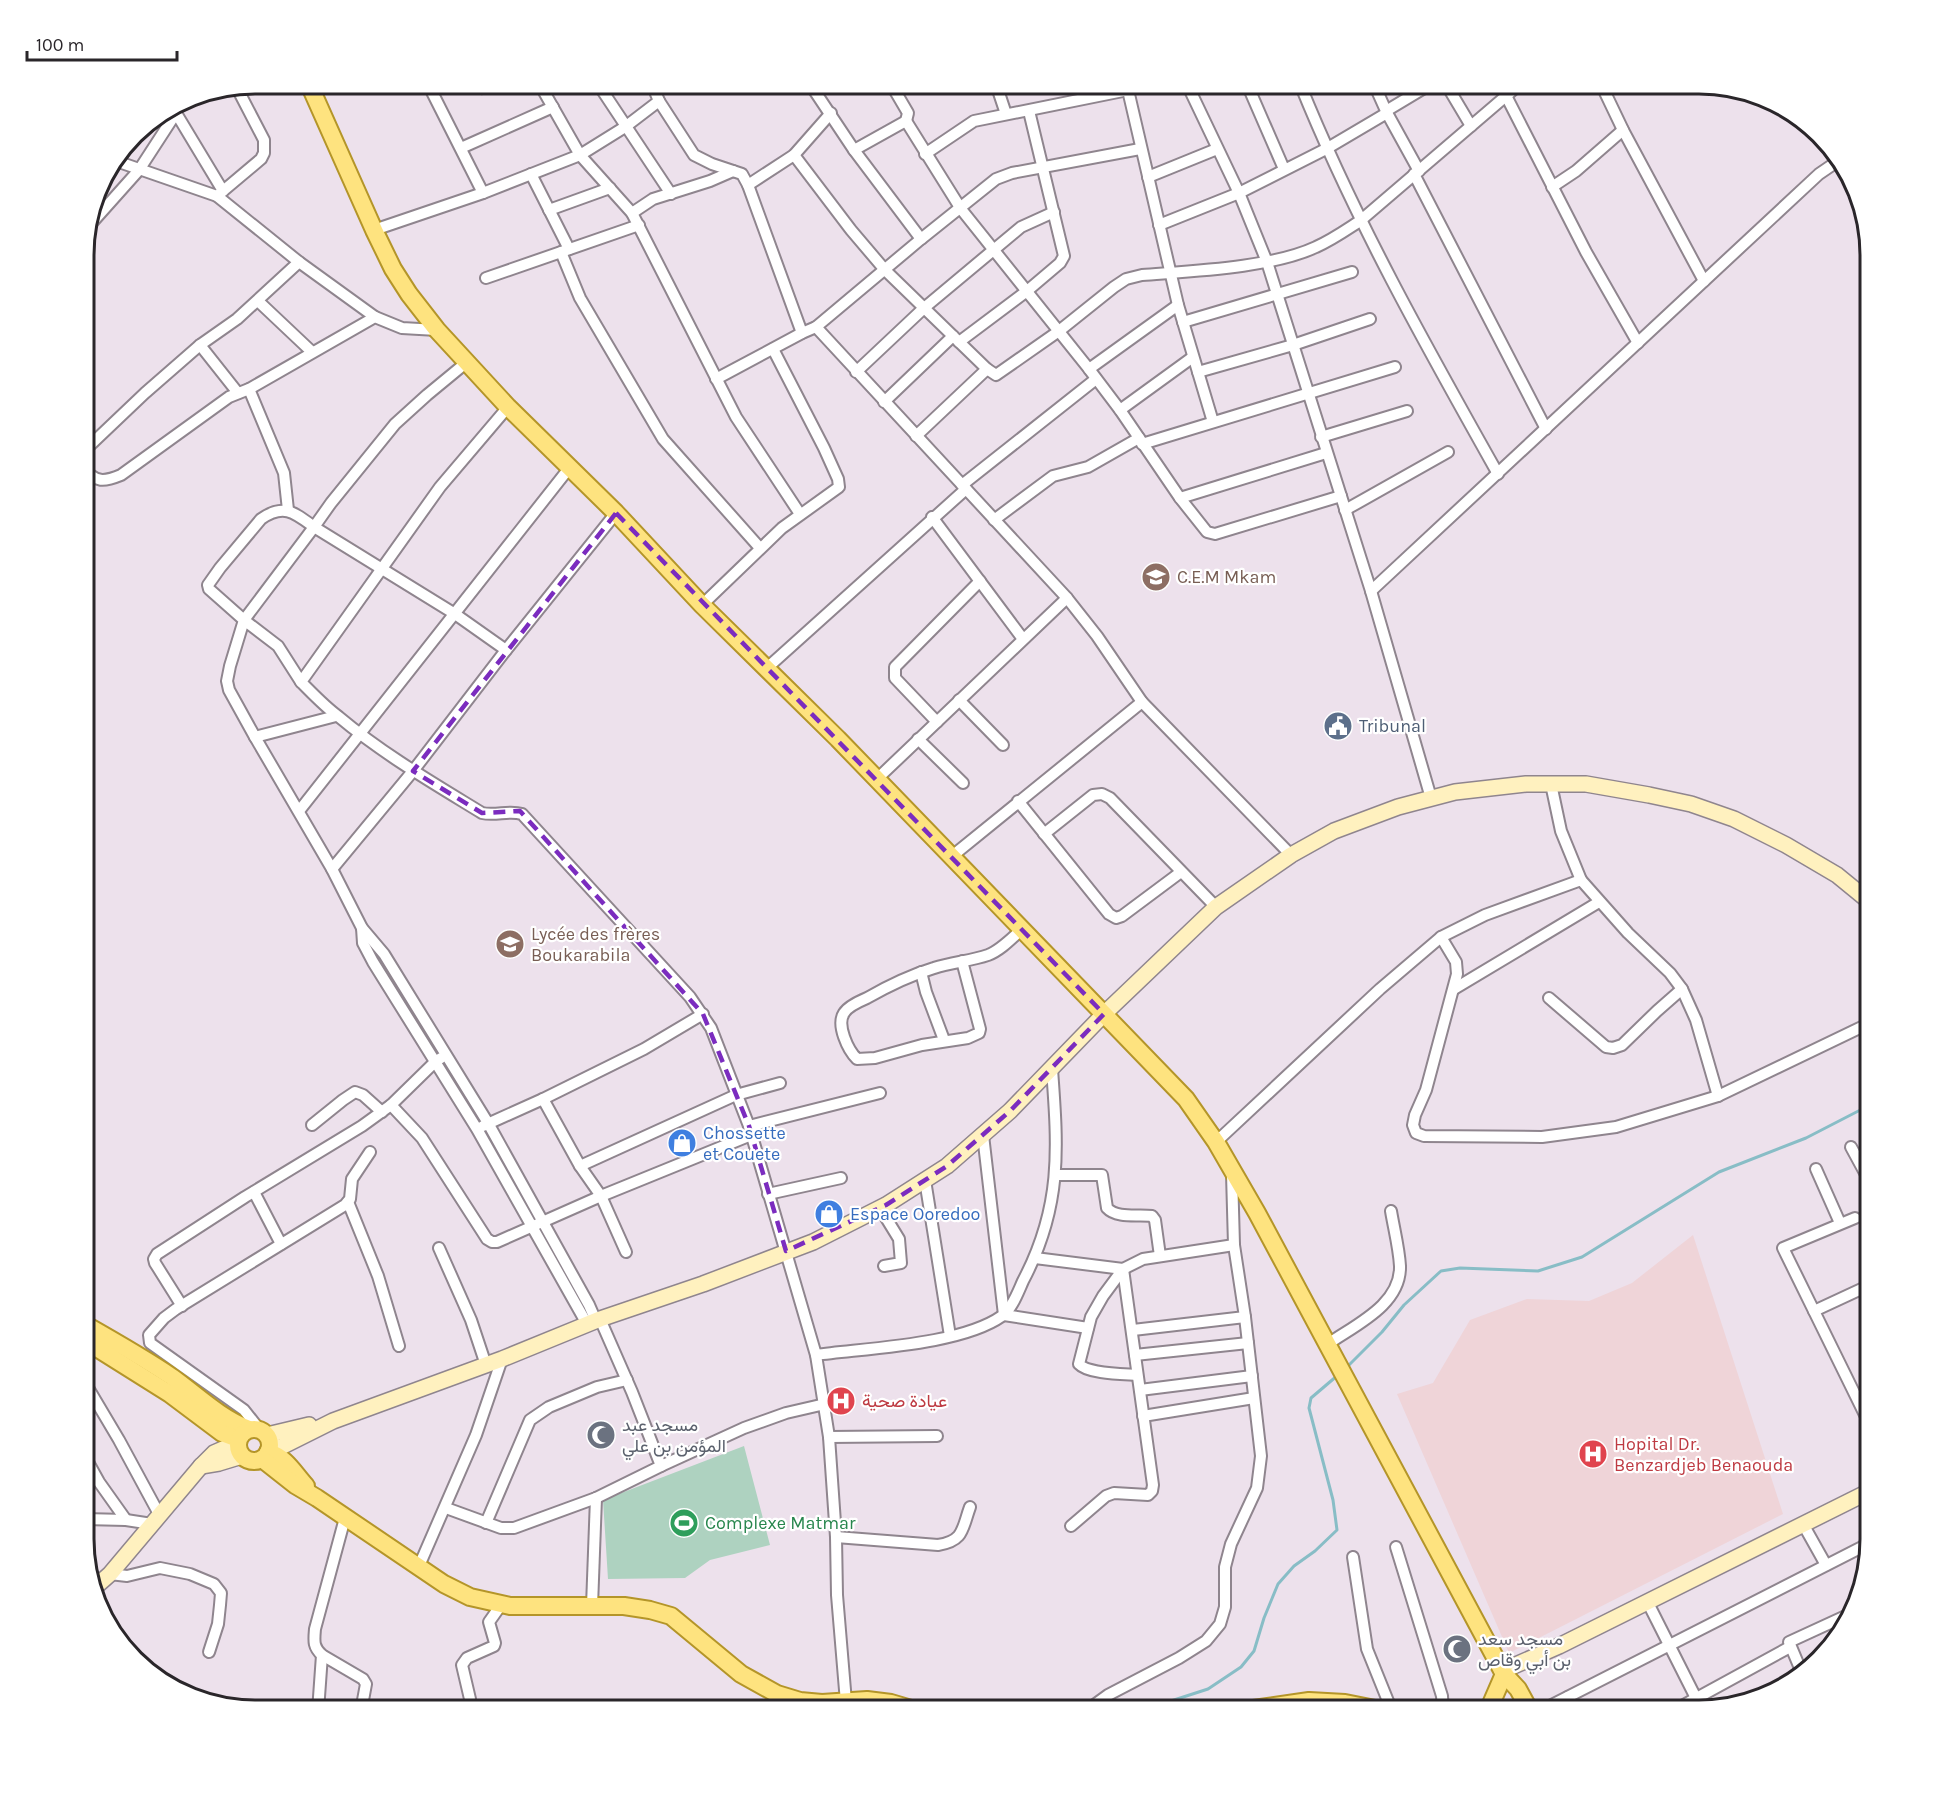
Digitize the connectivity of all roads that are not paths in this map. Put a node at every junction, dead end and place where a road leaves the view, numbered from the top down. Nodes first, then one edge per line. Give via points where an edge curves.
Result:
1 (999, 94) edge
2 (1086, 94) edge
3 (1129, 94) edge
4 (1192, 94) edge
5 (1251, 94) edge
6 (1304, 94) edge
7 (1379, 94) edge
8 (1415, 94) edge
9 (1452, 94) edge
10 (1606, 94) edge
11 (314, 95) edge
12 (434, 95) edge
13 (548, 95) edge
14 (605, 95) edge
15 (656, 95) edge
16 (818, 95) edge
17 (897, 95) edge
18 (241, 96) edge
19 (1507, 96) joint
20 (659, 101) junction
21 (553, 107) junction
22 (1029, 111) junction
23 (1387, 112) junction
24 (831, 113) junction
25 (1006, 114) junction
26 (177, 116) edge
27 (169, 120) edge
28 (906, 121) junction
29 (1471, 126) junction
30 (625, 127) junction
31 (1623, 130) junction
32 (461, 148) junction
33 (1140, 149) junction
34 (1217, 149) junction
35 (1326, 149) junction
36 (854, 150) junction
37 (925, 154) junction
38 (580, 155) junction
39 (794, 155) junction
40 (124, 164) edge
41 (1832, 165) edge
42 (1043, 168) junction
43 (1284, 169) junction
44 (140, 170) junction
45 (733, 171) junction
46 (1417, 173) junction
47 (531, 174) junction
48 (1148, 177) junction
49 (748, 185) junction
50 (1552, 187) junction
51 (610, 188) junction
52 (483, 193) junction
53 (1239, 193) junction
54 (220, 194) junction
55 (671, 194) junction
56 (961, 209) junction
57 (549, 210) junction
58 (1054, 212) junction
59 (632, 213) junction
60 (100, 214) edge
61 (1360, 221) junction
62 (639, 225) junction
63 (1159, 225) junction
64 (374, 230) junction
65 (921, 239) junction
66 (565, 250) junction
67 (994, 250) junction
68 (299, 262) junction
69 (1267, 262) junction
70 (885, 270) junction
71 (1352, 272) dead end
72 (1170, 273) junction
73 (486, 278) dead end
74 (1704, 281) junction
75 (1027, 291) junction
76 (1277, 295) junction
77 (258, 301) junction
78 (1178, 305) junction
79 (924, 308) junction
80 (375, 317) junction
81 (1370, 320) dead end
82 (1183, 322) junction
83 (816, 327) junction
84 (437, 330) junction
85 (1059, 331) junction
86 (802, 333) junction
87 (956, 339) junction
88 (1638, 343) junction
89 (200, 345) junction
90 (1293, 345) junction
91 (773, 349) junction
92 (312, 352) junction
93 (1193, 357) junction
94 (467, 362) junction
95 (1395, 367) dead end
96 (987, 369) junction
97 (1089, 369) junction
98 (856, 372) junction
99 (1198, 372) junction
100 (716, 379) junction
101 (1096, 379) junction
102 (249, 389) junction
103 (238, 393) junction
104 (1308, 393) junction
105 (884, 402) junction
106 (508, 407) junction
107 (1120, 410) junction
108 (1407, 411) dead end
109 (1213, 422) junction
110 (1546, 429) junction
111 (916, 436) junction
112 (1321, 437) junction
113 (95, 441) edge
114 (1141, 441) junction
115 (1448, 452) dead end
116 (1326, 453) junction
117 (570, 467) junction
118 (1498, 474) junction
119 (95, 479) edge
120 (964, 487) junction
121 (1341, 496) junction
122 (1180, 498) junction
123 (288, 510) junction
124 (1345, 510) junction
125 (616, 513) junction
126 (800, 514) junction
127 (932, 517) junction
128 (994, 520) junction
129 (314, 527) junction
130 (760, 548) junction
131 (382, 570) junction
132 (980, 581) junction
133 (1371, 591) junction
134 (1066, 598) junction
135 (702, 606) junction
136 (455, 614) junction
137 (244, 620) junction
138 (1023, 639) junction
139 (506, 650) junction
140 (767, 668) junction
141 (301, 682) junction
142 (959, 700) junction
143 (1142, 702) junction
144 (336, 716) junction
145 (937, 722) junction
146 (361, 735) junction
147 (255, 737) junction
148 (918, 739) junction
149 (1003, 744) dead end
150 (413, 771) junction
151 (877, 779) junction
152 (963, 783) dead end
153 (1551, 784) junction
154 (1431, 798) junction
155 (1018, 801) junction
156 (299, 811) junction
157 (1044, 834) junction
158 (1291, 855) junction
159 (951, 857) junction
160 (332, 869) junction
161 (1182, 873) junction
162 (1581, 880) junction
163 (1860, 893) edge
164 (1599, 903) junction
165 (1216, 907) junction
166 (362, 928) junction
167 (1022, 929) junction
168 (1442, 937) junction
169 (962, 961) junction
170 (921, 972) junction
171 (1454, 989) junction
172 (1682, 989) junction
173 (1549, 998) dead end
174 (703, 1014) junction
175 (1104, 1014) junction
176 (1860, 1028) edge
177 (944, 1040) junction
178 (447, 1055) junction
179 (436, 1061) junction
180 (1052, 1069) junction
181 (780, 1083) dead end
182 (880, 1093) dead end
183 (736, 1095) junction
184 (1718, 1096) junction
185 (543, 1099) junction
186 (387, 1108) junction
187 (488, 1123) junction
188 (312, 1125) dead end
189 (477, 1129) junction
190 (750, 1131) junction
191 (983, 1135) junction
192 (1216, 1142) junction
193 (1851, 1147) dead end
194 (370, 1152) dead end
195 (1860, 1163) edge
196 (579, 1166) junction
197 (1232, 1169) junction
198 (1816, 1169) dead end
199 (1056, 1175) junction
200 (841, 1178) dead end
201 (925, 1180) junction
202 (254, 1192) junction
203 (768, 1194) junction
204 (601, 1196) junction
205 (348, 1202) junction
206 (880, 1208) junction
207 (1391, 1211) dead end
208 (1854, 1218) dead end
209 (1840, 1223) junction
210 (538, 1224) junction
211 (281, 1244) junction
212 (1234, 1245) junction
213 (439, 1248) dead end
214 (786, 1251) junction
215 (626, 1252) dead end
216 (1161, 1256) junction
217 (1035, 1258) junction
218 (884, 1266) dead end
219 (1123, 1269) junction
220 (1860, 1290) edge
221 (182, 1306) junction
222 (1814, 1311) junction
223 (1004, 1315) junction
224 (1245, 1317) junction
225 (595, 1321) junction
226 (1088, 1328) junction
227 (95, 1330) edge
228 (1133, 1330) junction
229 (950, 1336) junction
230 (1248, 1342) junction
231 (399, 1346) dead end
232 (95, 1347) edge
233 (1331, 1350) junction
234 (816, 1355) junction
235 (1136, 1355) junction
236 (502, 1359) junction
237 (486, 1365) junction
238 (1137, 1375) junction
239 (1252, 1376) junction
240 (627, 1380) junction
241 (1140, 1390) junction
242 (1254, 1398) junction
243 (95, 1399) edge
244 (825, 1404) junction
245 (1860, 1404) edge
246 (196, 1405) junction
247 (1143, 1416) junction
248 (937, 1436) dead end
249 (829, 1437) junction
250 (255, 1443) junction
251 (661, 1466) junction
252 (95, 1475) edge
253 (1860, 1496) edge
254 (596, 1498) junction
255 (970, 1507) dead end
256 (446, 1508) junction
257 (345, 1518) junction
258 (95, 1519) edge
259 (155, 1519) junction
260 (126, 1520) junction
261 (486, 1523) junction
262 (1803, 1524) junction
263 (1071, 1526) dead end
264 (837, 1537) junction
265 (1396, 1547) dead end
266 (1859, 1550) edge
267 (1353, 1557) dead end
268 (1826, 1565) junction
269 (419, 1566) junction
270 (110, 1575) junction
271 (101, 1582) edge
272 (1647, 1601) junction
273 (501, 1605) junction
274 (591, 1606) junction
275 (1838, 1620) edge
276 (1669, 1647) junction
277 (1790, 1647) junction
278 (209, 1652) dead end
279 (322, 1655) junction
280 (1799, 1666) edge
281 (1503, 1672) junction
282 (1568, 1697) junction
283 (1696, 1698) junction
284 (319, 1700) edge
285 (364, 1700) edge
286 (470, 1700) dead end
287 (789, 1700) edge
288 (846, 1700) edge
289 (1101, 1700) edge
290 (1388, 1700) edge
291 (1442, 1700) edge
292 (1492, 1700) edge
293 (1502, 1700) edge
294 (1523, 1700) edge
295 (1562, 1700) edge
296 (1570, 1700) edge
297 (1692, 1700) edge

1 - 25 street
2 - 22 street
3 - 33 street
4 - 34 street
5 - 43 street
6 - 35 street
7 - 23 street
8 - 23 street
9 - 29 street
10 - 31 street
11 - 64 main road
12 - 32 street
13 - 21 street
14 - 30 street
15 - 20 street
16 - 24 street
17 - 28 street via 908,113
18 - 54 street via 266,147 261,159
19 - 29 street
19 - 50 street
20 - 30 street
20 - 45 street via 690,151
21 - 32 street
21 - 38 street
22 - 25 street
22 - 42 street
23 - 35 street
23 - 46 street
24 - 36 street
24 - 39 street
25 - 37 street via 974,121
26 - 54 street
27 - 44 street
28 - 36 street
28 - 37 street
29 - 46 street
30 - 38 street
30 - 55 street
31 - 50 street
31 - 74 street
32 - 52 street
33 - 42 street
33 - 48 street
34 - 48 street
34 - 53 street
35 - 43 street
35 - 61 street
36 - 65 street
37 - 56 street
38 - 47 street
38 - 51 street
39 - 49 street
39 - 70 street
40 - 44 street
41 - 74 street
42 - 56 street via 996,179
42 - 58 street
43 - 53 street
44 - 54 street
44 - 60 street
45 - 49 street via 741,174
45 - 55 street
46 - 61 street
46 - 110 street
47 - 52 street
47 - 57 street
48 - 63 street
49 - 86 street
50 - 88 street
51 - 57 street
51 - 59 street
52 - 64 street
53 - 63 street
53 - 69 street
54 - 68 street
55 - 59 street via 653,199
56 - 65 street
56 - 67 street
57 - 66 street
58 - 67 street via 1021,227
58 - 75 street via 1064,256
59 - 62 street
61 - 69 street via 1314,248
61 - 118 street
62 - 66 street
62 - 100 street
63 - 72 street
64 - 84 main road via 393,268
65 - 70 street
66 - 73 street
66 - 130 street via 580,298 663,440
67 - 75 street
67 - 79 street
68 - 77 street
68 - 80 street
69 - 72 street
69 - 76 street
70 - 79 street
70 - 83 street
71 - 76 street
72 - 78 street
72 - 85 street via 1126,279
74 - 88 street
75 - 85 street
75 - 87 street
76 - 82 street
76 - 90 street
77 - 89 street
77 - 92 street
78 - 82 street
78 - 97 street
79 - 87 street
79 - 98 street
80 - 84 street via 402,328
80 - 92 street
81 - 90 street
82 - 93 street
83 - 86 street
83 - 98 street
84 - 94 main road
85 - 96 street via 999,374
85 - 97 street
86 - 91 street
87 - 96 street
87 - 105 street
88 - 110 street
89 - 103 street
89 - 113 street
90 - 99 street
90 - 104 street
91 - 100 street
91 - 126 street via 838,478 836,490
92 - 102 street
93 - 99 street
93 - 107 street
94 - 106 main road
94 - 129 street via 395,424
95 - 104 street
96 - 111 street
97 - 101 street
98 - 105 street
99 - 109 street
100 - 126 street via 736,417
101 - 107 street
101 - 120 street
102 - 103 street
102 - 123 street via 284,473
103 - 119 street via 121,475
104 - 109 street
104 - 112 street
105 - 111 street
106 - 117 main road
106 - 131 street via 440,487
107 - 114 street
108 - 112 street
109 - 114 street
110 - 118 street
111 - 120 street
112 - 116 street
114 - 122 street
114 - 128 street via 1088,467 1053,476
115 - 124 street
116 - 121 street
116 - 122 street
117 - 125 main road
117 - 136 street
118 - 133 street
120 - 127 street
120 - 128 street
121 - 122 street via 1215,534 1207,532
121 - 124 street
123 - 129 street
123 - 137 street via 261,519 210,581 209,589
124 - 133 street
125 - 135 main road
125 - 139 street
126 - 130 street
127 - 132 street
127 - 140 street
128 - 134 street
129 - 131 street
129 - 137 street
130 - 135 street
131 - 136 street
131 - 141 street
132 - 138 street
132 - 145 street via 895,667 895,678
133 - 154 street
134 - 138 street
134 - 143 street
135 - 140 main road
136 - 139 street
136 - 146 street
137 - 141 street via 278,646
137 - 147 street via 227,681
138 - 142 street
139 - 150 street
140 - 151 main road
141 - 144 street
142 - 145 street
142 - 149 street
143 - 155 street
143 - 158 street
144 - 146 street
144 - 147 street
145 - 148 street
146 - 150 street
146 - 156 street
147 - 156 street
148 - 151 street
148 - 152 street
150 - 160 street
150 - 174 street via 482,813 522,814
151 - 159 main road
153 - 154 main road via 1455,792
153 - 162 street via 1561,831
153 - 163 main road via 1586,784 1649,795 1734,819 1837,875
154 - 158 main road via 1334,831
155 - 157 street
155 - 159 street
156 - 160 street
157 - 161 street via 1093,795 1102,794
157 - 161 street via 1116,918
158 - 165 main road
159 - 167 main road
160 - 166 street
161 - 165 street
162 - 164 street
162 - 168 street via 1485,915
164 - 171 street
164 - 172 street
165 - 175 main road
166 - 178 street via 384,954
166 - 179 street via 363,943 373,962
167 - 169 street via 991,954
167 - 175 main road
168 - 171 street via 1456,962
168 - 192 street via 1380,989
169 - 170 street
169 - 177 street via 980,1029 968,1038
170 - 177 street
170 - 177 street via 844,1012 841,1023 846,1039 852,1054 863,1060
171 - 184 street via 1426,1090 1415,1115 1413,1125 1424,1136 1542,1137 1616,1127
172 - 173 street via 1622,1045 1613,1048 1606,1047
172 - 184 street via 1696,1020
174 - 183 street
174 - 185 street via 645,1049
175 - 180 main road
175 - 192 main road via 1186,1099
176 - 184 street
178 - 179 street
178 - 187 street
179 - 186 street
179 - 189 street
180 - 191 main road
180 - 199 street via 1058,1139
181 - 183 street
182 - 190 street
183 - 190 street
183 - 196 street
185 - 187 street
185 - 196 street
186 - 188 street via 355,1092
186 - 202 street
186 - 210 street via 422,1138 487,1239 497,1242
187 - 189 street
187 - 210 street
189 - 210 street
190 - 203 street
190 - 204 street
191 - 201 main road
191 - 223 street
192 - 197 main road
193 - 195 street
194 - 205 street via 352,1179
196 - 204 street
197 - 212 street
197 - 233 main road
198 - 209 street
199 - 216 street via 1102,1175 1110,1212 1152,1216 1155,1220
199 - 217 street via 1046,1230
200 - 203 street
201 - 206 main road
201 - 229 street
202 - 211 street
202 - 221 street via 154,1257
203 - 214 street
204 - 210 street
204 - 215 street
205 - 211 street
205 - 231 street via 378,1276
206 - 214 main road via 813,1242
206 - 218 street via 899,1239 901,1263
207 - 233 street via 1400,1267 1392,1296
208 - 209 street
209 - 222 street via 1783,1248
210 - 225 street via 590,1305
211 - 221 street
212 - 216 street
212 - 224 street
213 - 237 street
214 - 225 main road
214 - 234 street
216 - 219 street
217 - 219 street
217 - 223 street
219 - 226 street via 1103,1296
219 - 228 street
220 - 222 street
221 - 250 street via 148,1335 150,1343 244,1410
222 - 245 street
223 - 226 street
223 - 229 street via 984,1326
224 - 228 street
224 - 230 street
225 - 236 main road
225 - 240 street
226 - 238 street via 1079,1364 1083,1368
227 - 246 main road via 130,1349
228 - 235 street
229 - 234 street
230 - 235 street
230 - 239 street
232 - 246 main road
233 - 281 main road
234 - 244 street
235 - 238 street
236 - 237 main road
236 - 256 street
237 - 250 main road via 333,1421 281,1447
238 - 241 street
239 - 241 street
239 - 242 street
240 - 251 street
240 - 261 street via 558,1403 530,1420
241 - 247 street
242 - 247 street
242 - 289 street via 1260,1476 1231,1544 1220,1624 1206,1641
243 - 259 street via 119,1440
244 - 249 street
244 - 251 street via 744,1428
246 - 250 main road via 227,1419
247 - 263 street via 1152,1491 1148,1495 1106,1496
248 - 249 street
249 - 264 street
250 - 257 main road via 288,1463 317,1498
250 - 259 main road via 214,1453
251 - 254 street
252 - 260 street
253 - 262 main road
254 - 261 street via 514,1528
254 - 274 street
255 - 264 street via 962,1531 952,1543
256 - 261 street
256 - 269 street
257 - 269 main road
257 - 279 street via 315,1629 315,1647
258 - 260 street
259 - 260 street
259 - 270 main road
262 - 268 street
262 - 272 main road
264 - 288 street via 837,1594
265 - 291 street
266 - 268 street
267 - 290 street via 1367,1649
268 - 276 street
269 - 273 main road via 471,1597
270 - 271 main road
270 - 278 street via 127,1576 159,1568 214,1584 220,1593 220,1605
272 - 276 street
272 - 281 main road
273 - 274 main road
273 - 286 street via 489,1622 494,1646 467,1658 462,1665
274 - 287 main road via 624,1606 671,1616 741,1674
275 - 277 street via 1791,1641
276 - 282 street
276 - 283 street
277 - 280 street
277 - 283 street
279 - 284 street
279 - 285 street via 366,1684
281 - 292 main road
281 - 293 main road
281 - 294 main road
282 - 295 street
282 - 296 street
283 - 297 street

